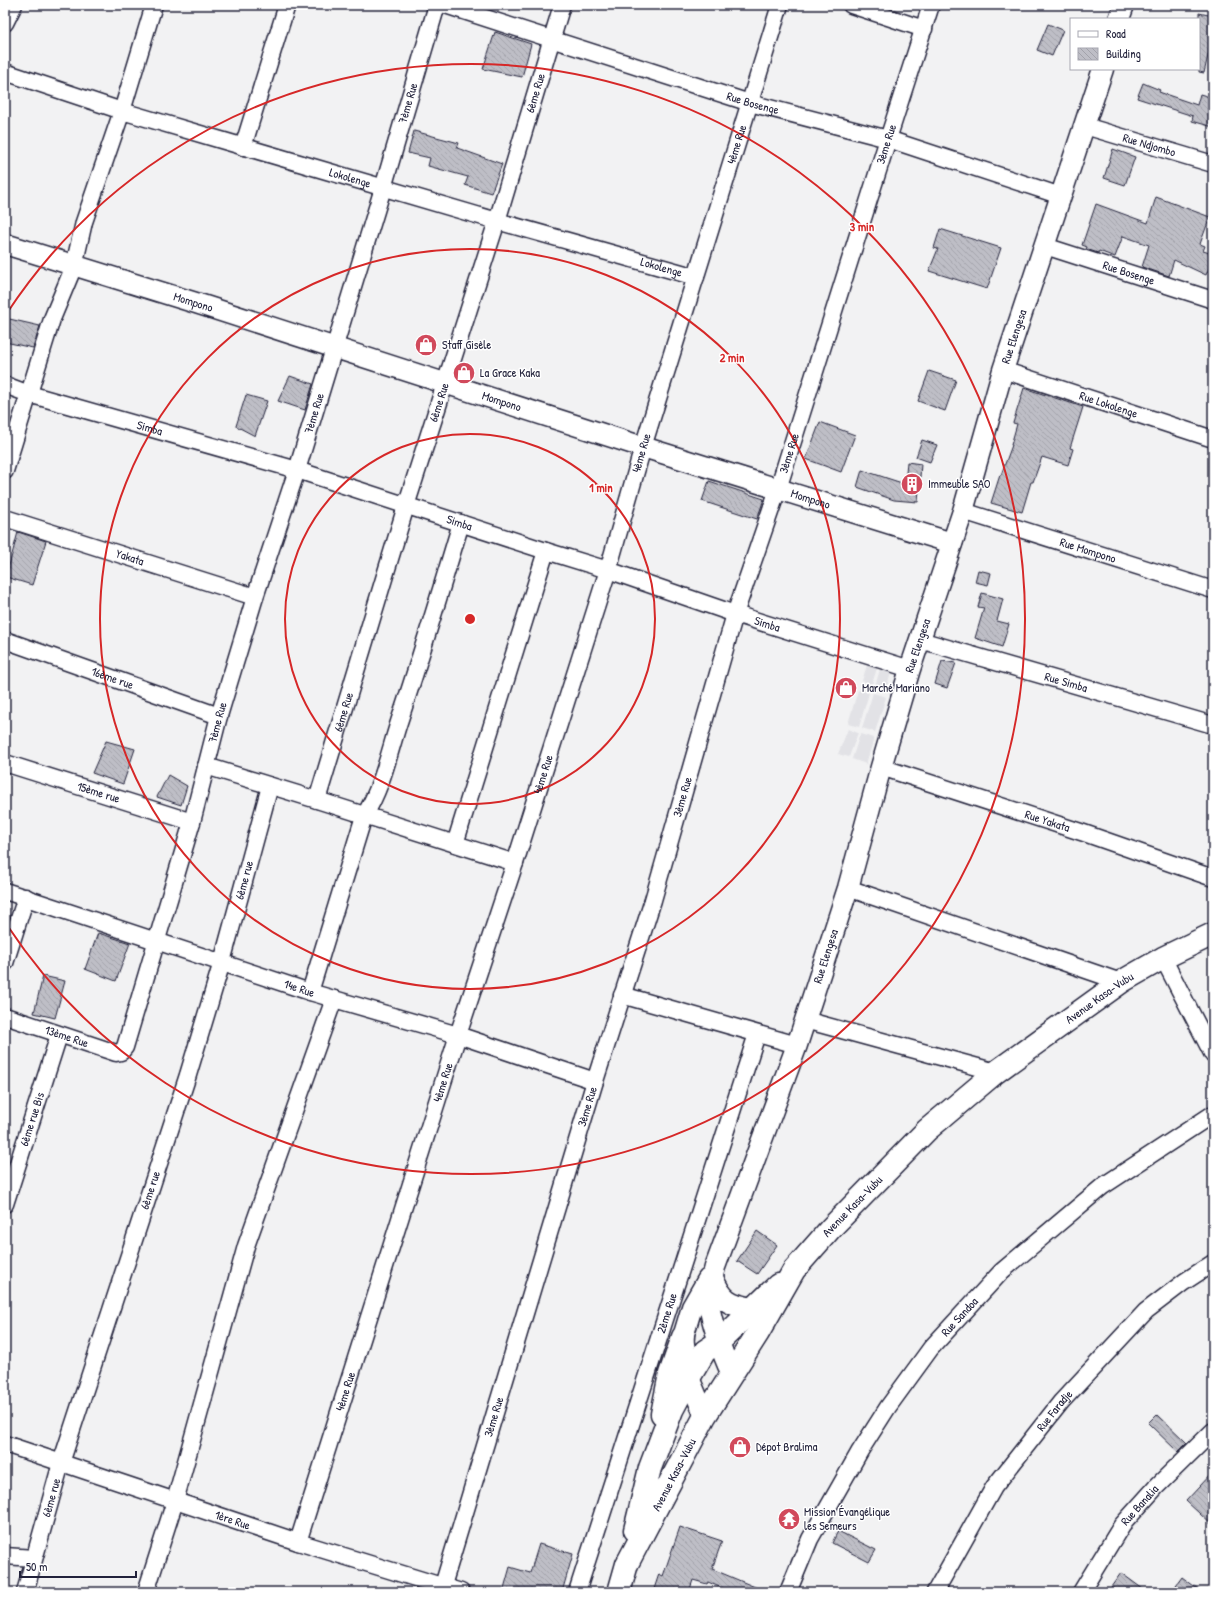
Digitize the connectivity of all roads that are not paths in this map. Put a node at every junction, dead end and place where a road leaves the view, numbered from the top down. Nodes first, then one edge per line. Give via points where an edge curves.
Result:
1 (14, 5) edge
2 (154, 5) edge
3 (287, 5) edge
4 (437, 5) edge
5 (445, 5) edge
6 (562, 5) edge
7 (780, 5) edge
8 (852, 5) edge
9 (931, 5) edge
10 (1124, 5) edge
11 (1119, 18) edge
12 (5, 23) edge
13 (924, 29) junction
14 (551, 39) junction
15 (1103, 70) edge
16 (5, 72) edge
17 (750, 103) junction
18 (122, 111) junction
19 (1085, 126) junction
20 (888, 139) junction
21 (244, 147) junction
22 (1213, 164) edge
23 (383, 188) junction
24 (1060, 196) junction
25 (497, 221) junction
26 (5, 244) edge
27 (1045, 246) junction
28 (74, 266) junction
29 (696, 277) junction
30 (1213, 300) edge
31 (333, 348) junction
32 (1003, 370) junction
33 (444, 383) junction
34 (5, 385) edge
35 (29, 394) junction
36 (1213, 439) edge
37 (643, 447) junction
38 (297, 470) junction
39 (5, 471) edge
40 (778, 489) junction
41 (406, 506) junction
42 (962, 511) junction
43 (5, 518) edge
44 (461, 523) junction
45 (952, 543) junction
46 (546, 552) junction
47 (608, 570) junction
48 (1213, 590) edge
49 (255, 597) junction
50 (735, 614) junction
51 (5, 640) edge
52 (920, 640) junction
53 (910, 669) junction
54 (219, 716) junction
55 (1213, 725) edge
56 (5, 762) edge
57 (206, 766) junction
58 (881, 767) junction
59 (270, 786) junction
60 (317, 800) junction
61 (364, 816) junction
62 (192, 822) junction
63 (455, 844) junction
64 (515, 864) junction
65 (1213, 878) edge
66 (848, 888) junction
67 (5, 890) edge
68 (26, 897) junction
69 (1213, 934) edge
70 (157, 941) junction
71 (1163, 958) junction
72 (222, 962) junction
73 (5, 963) edge
74 (1120, 982) junction
75 (310, 992) junction
76 (622, 995) junction
77 (334, 999) junction
78 (5, 1016) edge
79 (805, 1020) junction
80 (757, 1034) junction
81 (59, 1035) junction
82 (458, 1036) junction
83 (797, 1045) junction
84 (126, 1047) joint
85 (1213, 1055) edge
86 (996, 1072) junction
87 (595, 1081) junction
88 (1213, 1114) edge
89 (5, 1204) edge
90 (1213, 1263) edge
91 (794, 1270) junction
92 (713, 1272) junction
93 (753, 1309) junction
94 (683, 1336) junction
95 (720, 1341) junction
96 (731, 1372) junction
97 (689, 1378) junction
98 (705, 1416) junction
99 (1213, 1431) edge
100 (5, 1444) edge
101 (654, 1455) junction
102 (61, 1463) junction
103 (175, 1501) junction
104 (298, 1542) junction
105 (5, 1556) edge
106 (34, 1558) junction
107 (628, 1564) junction
108 (442, 1589) edge
109 (25, 1592) edge
110 (146, 1592) edge
111 (461, 1592) edge
112 (576, 1592) edge
113 (620, 1592) edge
114 (788, 1592) edge
115 (935, 1592) edge
116 (1081, 1592) edge

1 - 12 street
2 - 18 street
3 - 21 street
4 - 23 street, 7ème Rue
5 - 14 street, Rue Bosenge
6 - 14 street, 6ème Rue
7 - 17 street, 4ème Rue
8 - 13 street
9 - 13 street, 3ème Rue
10 - 11 street
13 - 20 street, 3ème Rue
14 - 17 street, Rue Bosenge
14 - 25 street, 6ème Rue
15 - 19 street, Rue Elengesa
16 - 18 street, Lokolenge
17 - 20 street, Rue Bosenge
17 - 29 street, 4ème Rue
18 - 21 street, Lokolenge
18 - 28 street via 84,222
19 - 22 street, Rue Ndjombo
19 - 24 street, Rue Elengesa
20 - 24 street, Rue Bosenge
20 - 40 street, 3ème Rue
21 - 23 street, Lokolenge
23 - 25 street, Lokolenge
23 - 31 street, 7ème Rue
24 - 27 street, Rue Elengesa
25 - 29 street, Lokolenge
25 - 33 street, 6ème Rue
26 - 28 street, Mompono
27 - 30 street, Rue Bosenge
27 - 32 street, Rue Elengesa
28 - 31 street, Mompono
28 - 35 street via 52,319
29 - 37 street, 4ème Rue
31 - 33 street, Mompono
31 - 38 street, 7ème Rue
32 - 36 street, Rue Lokolenge
32 - 42 street, Rue Elengesa
33 - 37 street, Mompono
33 - 41 street, 6ème Rue
34 - 35 street, Simba
35 - 38 street, Simba
35 - 39 street
37 - 40 street, Mompono
37 - 47 street, 4ème Rue
38 - 41 street, Simba
38 - 49 street, 7ème Rue
40 - 45 street, Mompono
40 - 50 street, 3ème Rue
41 - 44 street, Simba
41 - 60 street, 6ème Rue
42 - 45 street, Rue Elengesa
42 - 48 street, Rue Mompono
43 - 49 street, Yakata
44 - 46 street, Simba
44 - 61 street via 381,779
45 - 52 street, Rue Elengesa
46 - 47 street, Simba
46 - 63 street
47 - 50 street, Simba
47 - 64 street, 4ème Rue
49 - 54 street, 7ème Rue
50 - 53 street, Simba
50 - 76 street, 3ème Rue via 653,900
51 - 54 street, 16ème rue
52 - 53 street, Rue Elengesa
52 - 55 street, Rue Simba
53 - 58 street, Rue Elengesa
54 - 57 street, 7ème Rue
56 - 62 street, 15ème rue
57 - 59 street
57 - 62 street, 7ème Rue
58 - 65 street, Rue Yakata
58 - 66 street, Rue Elengesa
59 - 60 street
59 - 72 street, 6ème rue
60 - 61 street
61 - 63 street
61 - 75 street
62 - 70 street, 7ème Rue
63 - 64 street
64 - 82 street, 4ème Rue
66 - 74 street
66 - 79 street, Rue Elengesa
67 - 68 street, 14e Rue
68 - 70 street, 14e Rue
68 - 73 street
69 - 71 main road, Avenue Kasa-Vubu
70 - 72 street, 14e Rue
70 - 84 street, 7ème Rue
71 - 74 main road, Avenue Kasa-Vubu
71 - 85 street
72 - 75 street, 14e Rue
72 - 102 street, 6ème rue via 188,1075
74 - 86 main road, Avenue Kasa-Vubu
75 - 77 street, 14e Rue
76 - 80 street
76 - 87 street, 3ème Rue
77 - 82 street, 14e Rue
77 - 103 street via 246,1246
78 - 81 street, 13ème Rue
79 - 83 street, Rue Elengesa
79 - 86 street
80 - 83 street
80 - 112 street, 2ème Rue
81 - 84 street, 13ème Rue via 116,1053
81 - 89 street, 6ème rue Bis
82 - 87 street, 14e Rue
82 - 104 street, 4ème Rue
83 - 92 street, Rue Elengesa
86 - 91 main road, Avenue Kasa-Vubu via 927,1130 831,1228
87 - 108 street, 3ème Rue
88 - 114 street, Rue Sandoa via 1103,1186 1002,1271 931,1348 860,1450 810,1539
90 - 115 street, Rue Faradje via 1146,1311 1061,1402 994,1487
91 - 93 main road
91 - 96 main road, Avenue Kasa-Vubu via 758,1333
92 - 93 main road via 717,1289 729,1302
92 - 94 street via 692,1307
92 - 95 street via 709,1306
93 - 95 main road
94 - 97 street
94 - 101 main road via 670,1374
95 - 96 street
95 - 97 main road via 706,1351
96 - 98 main road, Avenue Kasa-Vubu
97 - 98 street
97 - 101 main road via 672,1410
98 - 107 main road, Avenue Kasa-Vubu
99 - 116 street, Rue Banalia via 1122,1525
100 - 102 street, 1ère Rue
101 - 107 main road
102 - 103 street, 1ère Rue
102 - 106 street, 6ème rue
103 - 104 street, 1ère Rue
103 - 110 street
104 - 108 street, 1ère Rue
105 - 106 street
106 - 109 street, 6ème rue
107 - 113 main road, Avenue Kasa-Vubu
108 - 111 street, 1ère Rue

